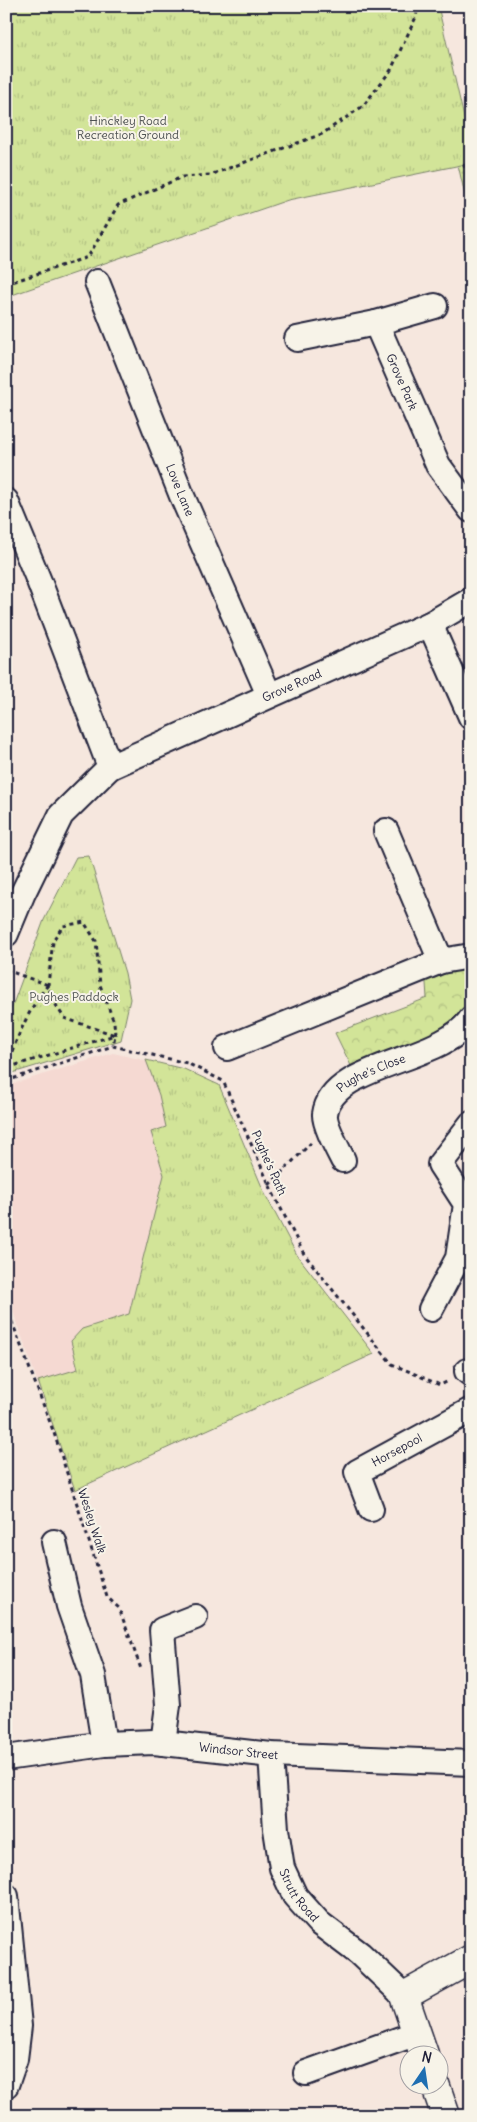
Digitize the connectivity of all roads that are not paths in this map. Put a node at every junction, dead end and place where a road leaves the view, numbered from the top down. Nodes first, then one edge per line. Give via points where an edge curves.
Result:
1 (97, 282) dead end
2 (435, 306) dead end
3 (376, 323) junction
4 (297, 339) dead end
5 (6, 502) edge
6 (471, 510) edge
7 (15, 545) edge
8 (471, 600) edge
9 (430, 624) junction
10 (269, 695) junction
11 (471, 717) edge
12 (110, 767) junction
13 (386, 831) dead end
14 (15, 892) edge
15 (6, 934) edge
16 (471, 956) edge
17 (441, 961) junction
18 (471, 1019) edge
19 (227, 1048) dead end
20 (471, 1124) edge
21 (343, 1160) dead end
22 (432, 1308) dead end
23 (471, 1410) edge
24 (370, 1508) dead end
25 (54, 1542) dead end
26 (195, 1617) dead end
27 (163, 1743) junction
28 (104, 1744) junction
29 (271, 1755) junction
30 (6, 1758) edge
31 (471, 1764) edge
32 (6, 1896) edge
33 (8, 1946) edge
34 (471, 1959) edge
35 (404, 1996) junction
36 (421, 2044) edge
37 (400, 2049) edge
38 (306, 2073) dead end
39 (6, 2085) edge
40 (438, 2094) edge
41 (446, 2116) edge

1 - 10 street, Love Lane via 182,496
2 - 3 street
3 - 4 street
3 - 6 street, Grove Park via 438,466
5 - 7 street
7 - 12 street via 39,581
8 - 9 street, Grove Road
9 - 10 street, Grove Road
9 - 11 street
10 - 12 street, Grove Road
12 - 14 street, Grove Road via 62,816
13 - 17 street
14 - 15 street, Grove Road
16 - 17 street
17 - 19 street
18 - 21 street, Pughe's Close via 450,1039 356,1076 330,1100 325,1115
20 - 22 street via 440,1164 466,1204 458,1258
23 - 24 street, Horsepool via 357,1472
25 - 28 street via 69,1606 93,1675
26 - 27 street via 162,1630 168,1705
27 - 28 street, Windsor Street
27 - 29 street, Windsor Street
28 - 30 street, Windsor Street
29 - 31 street, Windsor Street
29 - 35 street, Strutt Road via 282,1868 295,1896 319,1923 360,1954
32 - 33 street
33 - 39 street via 19,2026 15,2059
34 - 35 main road
35 - 36 main road
37 - 38 street
40 - 41 main road

